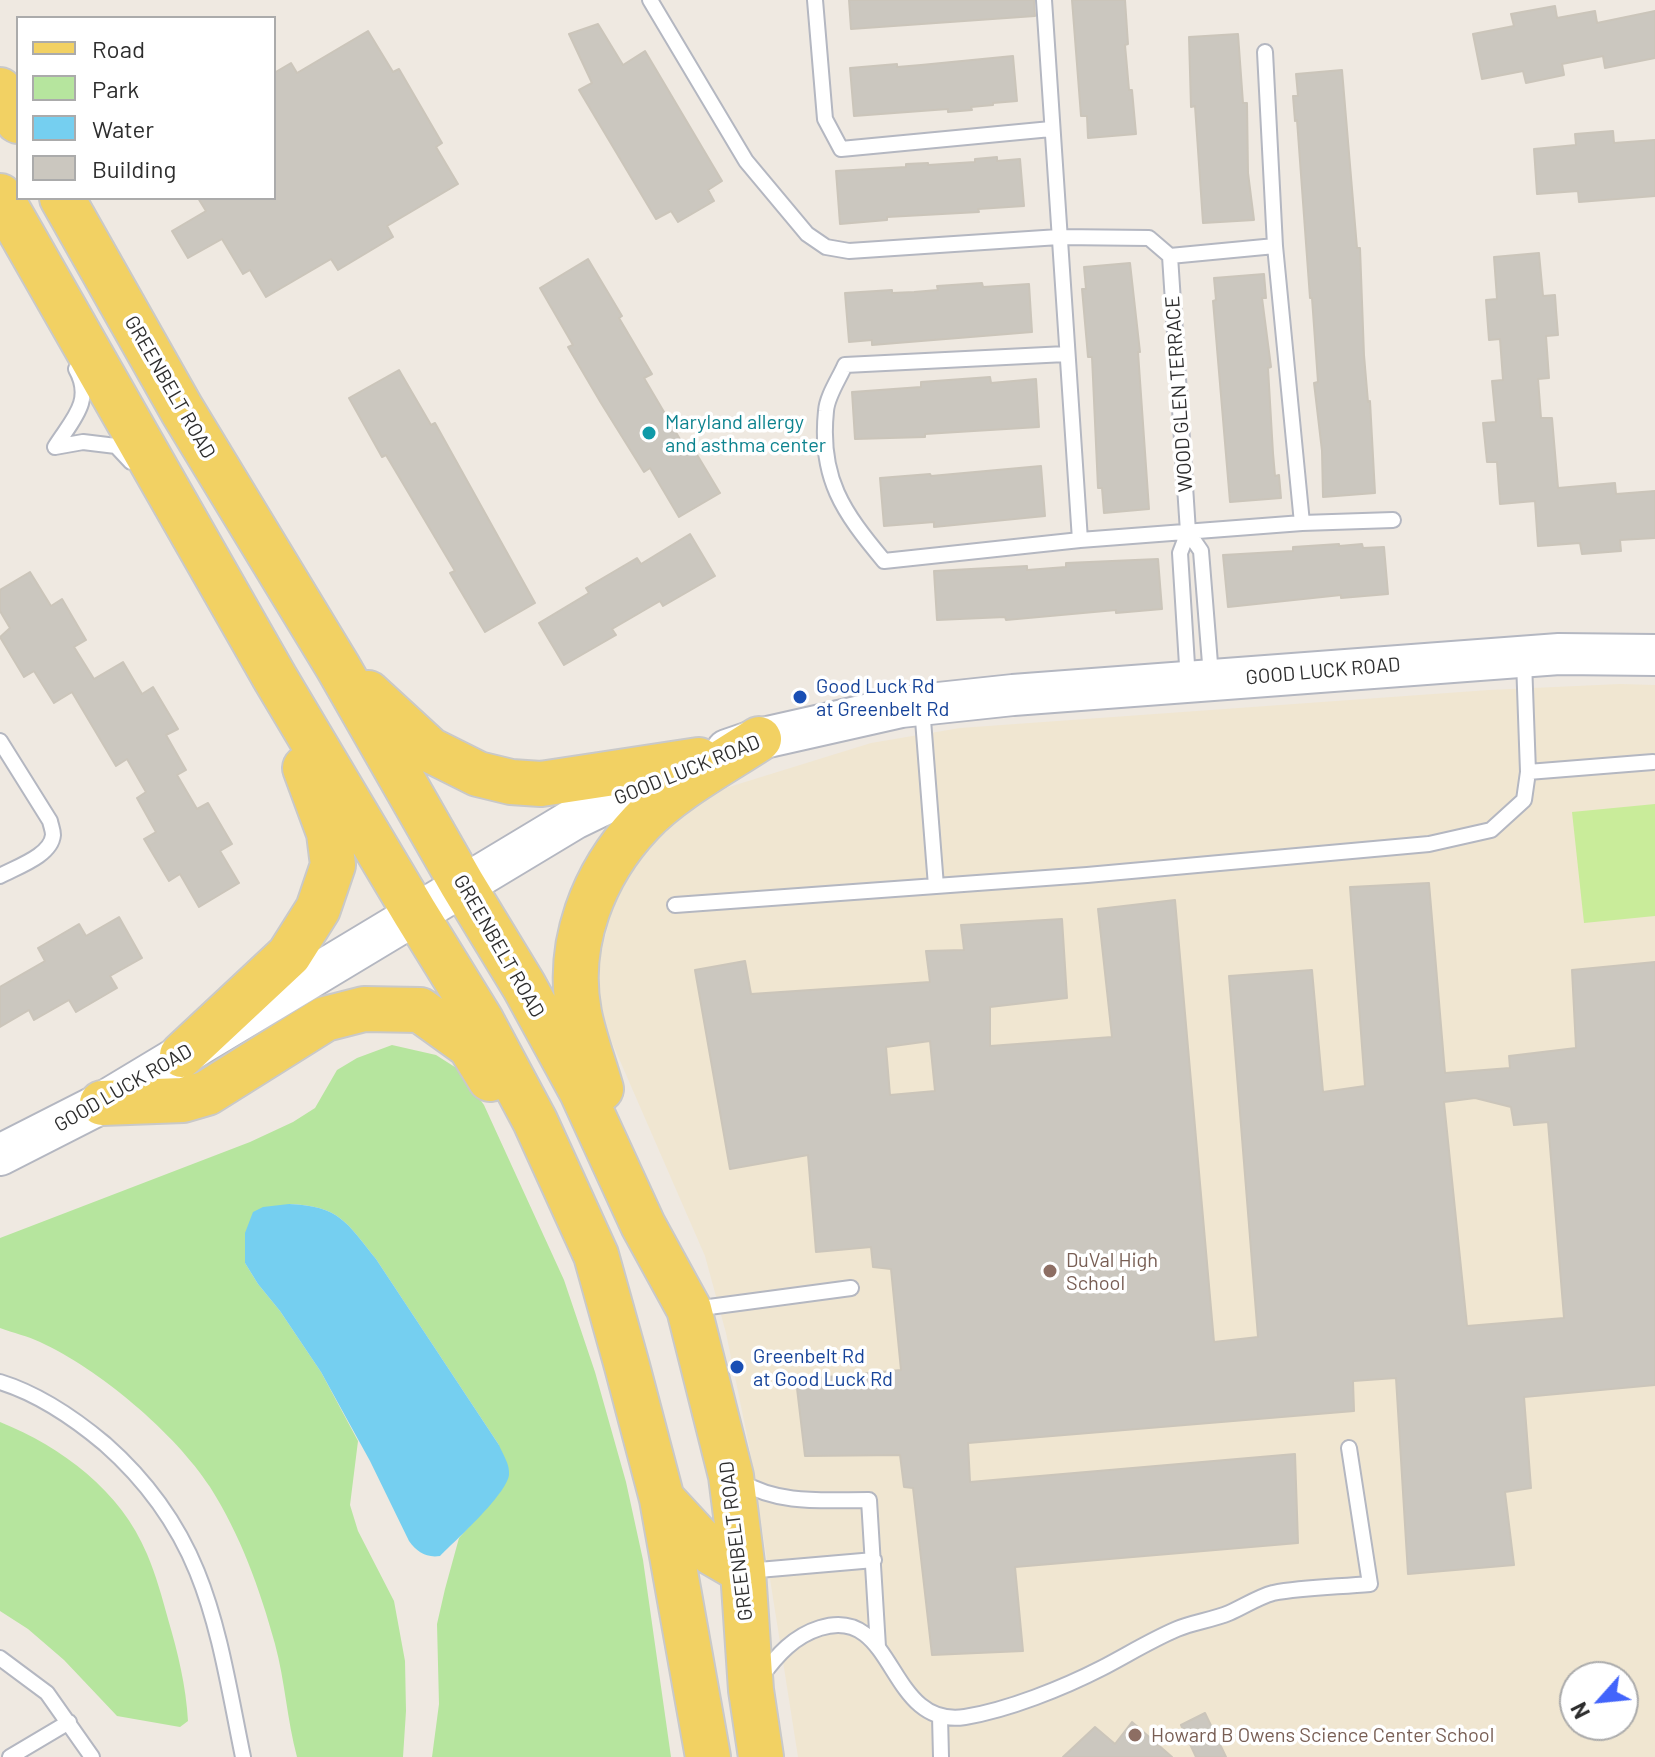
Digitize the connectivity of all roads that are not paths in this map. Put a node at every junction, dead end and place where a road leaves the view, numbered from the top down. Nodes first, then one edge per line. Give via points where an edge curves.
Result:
1 (650, 0) edge
2 (815, 0) edge
3 (1044, 0) edge
4 (1265, 52) dead end
5 (0, 90) edge
6 (16, 118) edge
7 (1051, 129) junction
8 (0, 196) edge
9 (63, 200) edge
10 (1059, 237) junction
11 (1275, 246) junction
12 (1170, 256) junction
13 (1066, 354) junction
14 (68, 357) dead end
15 (137, 473) dead end
16 (176, 519) junction
17 (1393, 520) dead end
18 (1302, 523) junction
19 (1188, 532) junction
20 (1080, 540) junction
21 (1655, 655) edge
22 (1524, 656) junction
23 (338, 667) junction
24 (1200, 681) junction
25 (921, 705) junction
26 (759, 739) junction
27 (0, 741) edge
28 (699, 760) junction
29 (1653, 762) edge
30 (1528, 772) junction
31 (0, 876) edge
32 (462, 884) junction
33 (936, 886) junction
34 (675, 905) dead end
35 (415, 913) junction
36 (182, 1055) junction
37 (102, 1103) junction
38 (0, 1155) edge
39 (643, 1225) junction
40 (851, 1288) dead end
41 (689, 1309) junction
42 (627, 1366) junction
43 (0, 1382) edge
44 (1349, 1448) dead end
45 (731, 1476) junction
46 (662, 1499) junction
47 (874, 1560) junction
48 (743, 1571) junction
49 (878, 1647) junction
50 (0, 1658) edge
51 (751, 1690) junction
52 (940, 1716) junction
53 (69, 1722) junction
54 (10, 1757) edge
55 (92, 1757) edge
56 (243, 1757) edge
57 (708, 1757) edge
58 (761, 1757) edge
59 (941, 1757) edge

1 - 10 lane via 746,161 807,234 826,247 849,251
2 - 7 lane via 825,119 841,149
3 - 7 lane
4 - 11 lane
5 - 6 main road
7 - 10 lane
8 - 16 main road via 50,299
9 - 23 main road, GREENBELT ROAD via 182,410
10 - 12 lane via 1149,238
10 - 13 lane
11 - 12 lane
11 - 18 lane
12 - 19 lane, WOOD GLEN TERRACE
13 - 20 lane
13 - 20 lane via 845,365 826,408 828,474 852,523 884,561
14 - 15 lane via 83,381 83,403 55,447 83,442 116,446
16 - 35 main road
16 - 36 main road via 305,768 329,833 333,865 318,909 289,955
17 - 18 lane
18 - 19 lane
19 - 20 lane
19 - 24 lane, WOOD GLEN TERRACE via 1180,553
19 - 24 lane, WOOD GLEN TERRACE via 1201,551
21 - 22 main road, GOOD LUCK ROAD
22 - 24 main road, GOOD LUCK ROAD
22 - 30 lane
23 - 28 main road via 430,750 478,774 541,784
23 - 32 main road, GREENBELT ROAD
24 - 25 main road, GOOD LUCK ROAD
25 - 26 main road, GOOD LUCK ROAD
25 - 33 lane
26 - 28 main road, GOOD LUCK ROAD
26 - 39 main road via 641,823 600,881 583,921 577,953 579,1014
27 - 31 lane via 50,821 53,835 39,855
28 - 32 main road, GOOD LUCK ROAD via 637,786
29 - 30 lane
30 - 33 lane via 1524,800 1491,830 1429,844
32 - 35 main road, GOOD LUCK ROAD
32 - 39 main road, GREENBELT ROAD via 582,1092
33 - 34 lane
35 - 36 main road, GOOD LUCK ROAD
35 - 42 main road via 535,1121 596,1255
36 - 37 main road, GOOD LUCK ROAD
37 - 38 main road, GOOD LUCK ROAD
37 - 42 main road via 183,1100 207,1093 325,1019 364,1009 420,1010 470,1046 519,1129
39 - 41 main road, GREENBELT ROAD
40 - 41 lane
41 - 45 main road, GREENBELT ROAD
42 - 46 main road
43 - 56 lane via 82,1425 126,1463 173,1522 199,1573 221,1644
44 - 52 lane via 1370,1584 1272,1593 1178,1629 1049,1692 966,1717
45 - 47 lane via 760,1493 800,1500 869,1500
45 - 48 main road, GREENBELT ROAD
46 - 48 main road via 712,1553
46 - 57 main road
47 - 48 lane
47 - 49 lane
48 - 51 main road, GREENBELT ROAD
49 - 51 lane via 854,1626 813,1630 785,1648
49 - 52 lane via 916,1703
50 - 53 lane via 47,1693
51 - 58 main road, GREENBELT ROAD
52 - 59 lane
53 - 54 lane
53 - 55 lane

